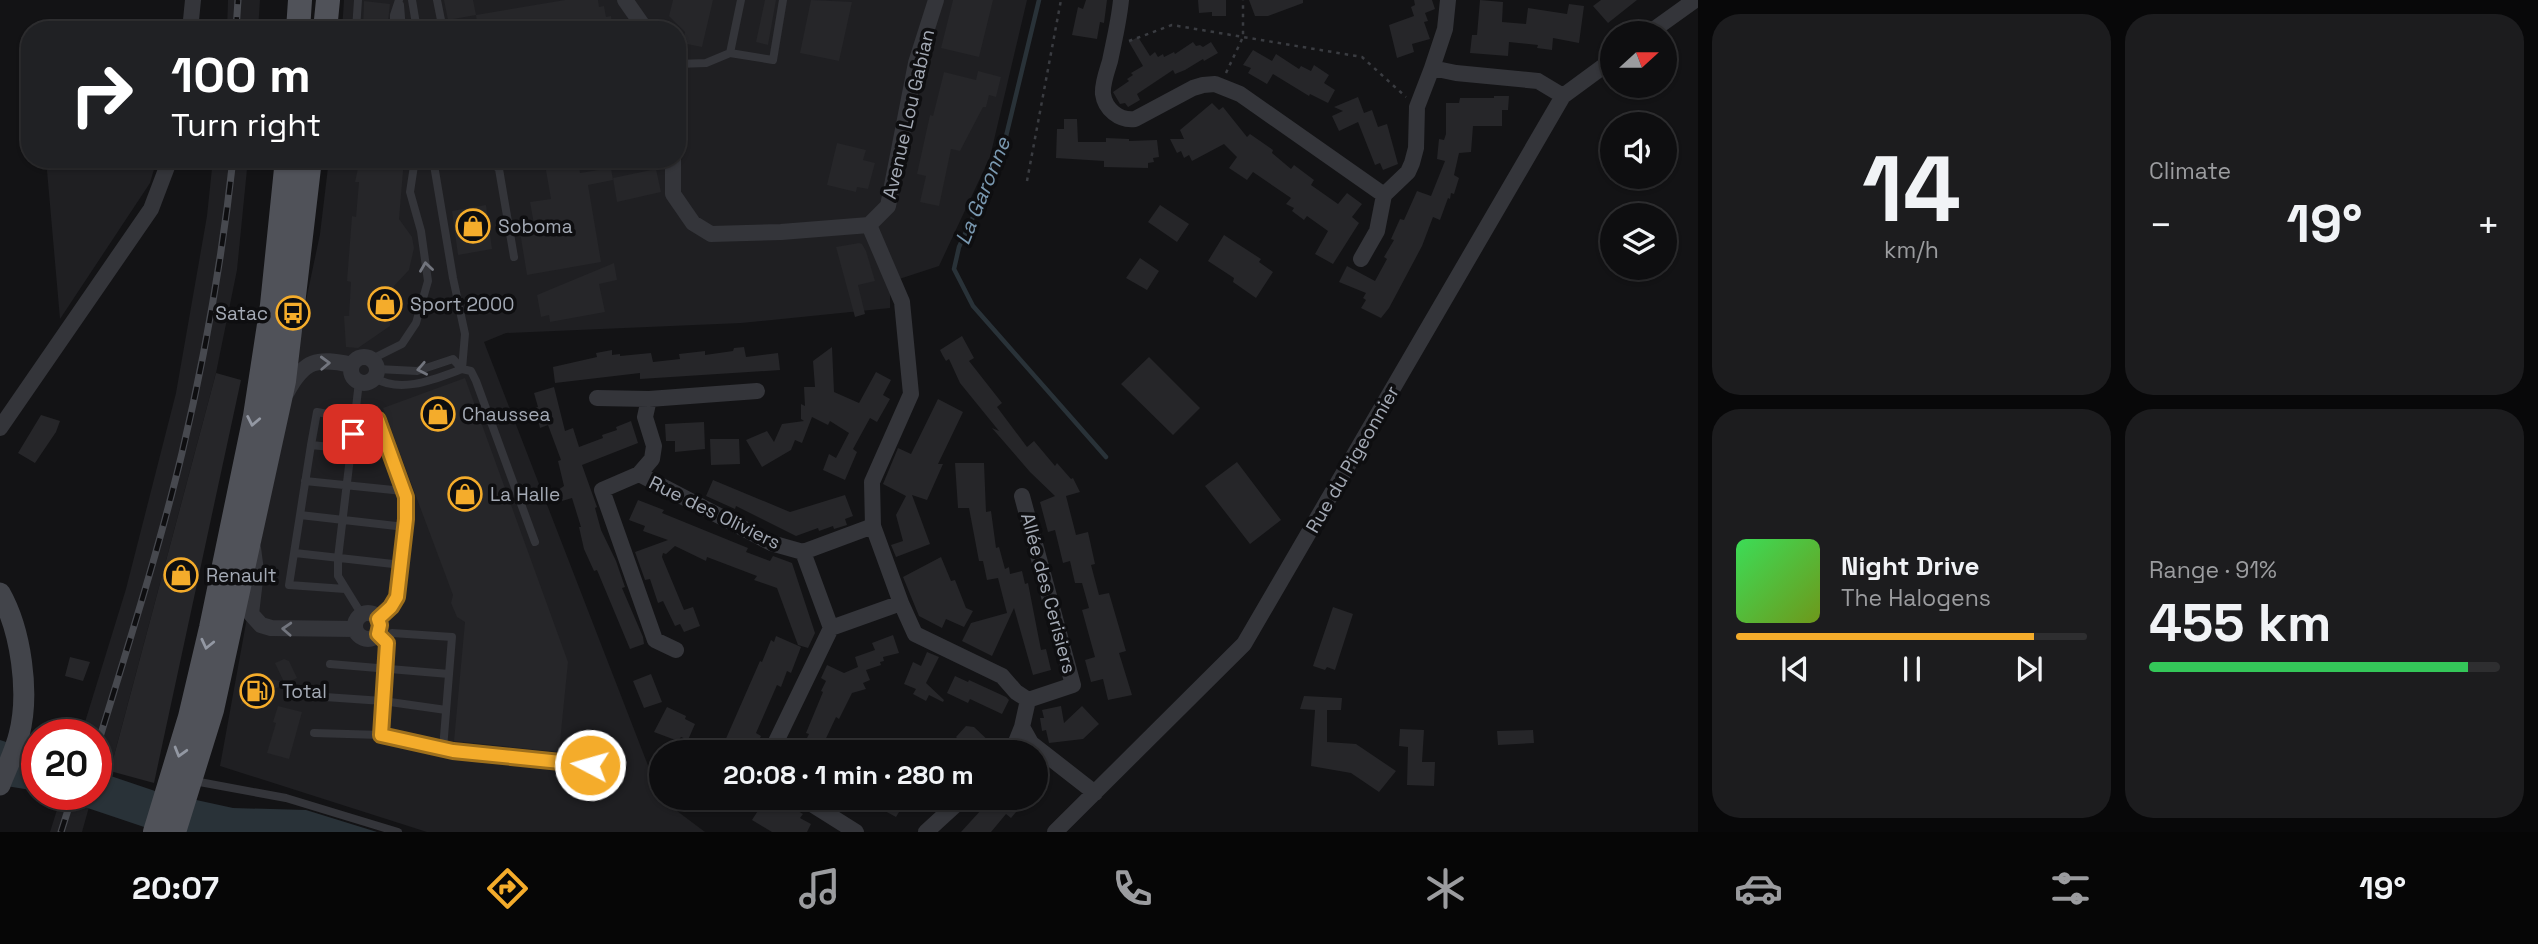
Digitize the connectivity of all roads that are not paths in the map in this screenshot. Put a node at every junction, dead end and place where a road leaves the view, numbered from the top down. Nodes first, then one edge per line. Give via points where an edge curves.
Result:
1 (193, 0) edge
2 (316, 0) edge
3 (328, 0) edge
4 (358, 0) edge
5 (399, 0) edge
6 (412, 0) edge
7 (437, 0) edge
8 (625, 0) edge
9 (741, 0) edge
10 (783, 0) edge
11 (936, 0) edge
12 (1121, 0) edge
13 (1448, 0) edge
14 (1695, 0) edge
15 (301, 16) edge
16 (191, 21) edge
17 (326, 21) edge
18 (357, 21) edge
19 (394, 21) edge
20 (400, 21) edge
21 (416, 21) edge
22 (441, 21) edge
23 (640, 21) edge
24 (1666, 21) edge
25 (730, 53) junction
26 (686, 64) edge
27 (1432, 68) junction
28 (1600, 69) edge
29 (1563, 96) junction
30 (167, 168) edge
31 (286, 168) edge
32 (301, 168) edge
33 (309, 168) edge
34 (414, 168) edge
35 (435, 168) edge
36 (498, 168) edge
37 (673, 168) edge
38 (1384, 195) junction
39 (869, 225) junction
40 (514, 257) dead end
41 (1361, 258) dead end
42 (462, 369) junction
43 (371, 372) junction
44 (757, 391) dead end
45 (597, 398) dead end
46 (649, 399) junction
47 (275, 412) junction
48 (354, 419) junction
49 (0, 428) edge
50 (311, 445) junction
51 (351, 449) junction
52 (390, 453) junction
53 (639, 474) junction
54 (305, 481) junction
55 (346, 485) junction
56 (403, 491) junction
57 (1022, 496) dead end
58 (300, 515) junction
59 (342, 520) junction
60 (873, 526) junction
61 (405, 527) junction
62 (251, 539) junction
63 (535, 542) dead end
64 (803, 552) junction
65 (295, 553) junction
66 (338, 558) junction
67 (402, 565) junction
68 (345, 589) junction
69 (0, 593) edge
70 (901, 603) junction
71 (372, 628) junction
72 (831, 628) junction
73 (676, 650) dead end
74 (330, 664) dead end
75 (385, 667) junction
76 (449, 674) junction
77 (325, 697) dead end
78 (1028, 700) junction
79 (383, 701) junction
80 (446, 710) junction
81 (1021, 727) junction
82 (314, 733) dead end
83 (381, 735) junction
84 (777, 740) edge
85 (1016, 740) edge
86 (443, 749) junction
87 (617, 768) dead end
88 (0, 785) edge
89 (183, 786) junction
90 (1095, 793) junction
91 (821, 810) edge
92 (950, 810) edge
93 (155, 832) edge
94 (174, 832) edge
95 (398, 832) edge
96 (856, 832) edge
97 (926, 832) edge
98 (1055, 832) edge

1 - 16 street
2 - 15 main road
3 - 17 main road
4 - 18 lane
5 - 19 lane
5 - 20 lane
6 - 21 lane
7 - 22 lane
8 - 23 street
9 - 25 lane
10 - 25 lane via 773,60
11 - 39 street, Avenue Lou Gabian via 916,63 888,206
12 - 38 street via 1102,91 1112,112 1128,120 1193,88 1220,85 1240,94
13 - 27 street via 1446,29
14 - 24 street
25 - 26 lane via 706,63
27 - 29 street via 1538,81
27 - 38 street via 1417,107 1412,163
28 - 29 street, Rue du Pigeonnier
29 - 90 street, Rue du Pigeonnier via 1244,644
30 - 49 street via 151,209
31 -> 89 main road via 272,305 254,416 190,717
32 - 47 main road
33 - 47 main road via 286,367
43 -> 34 lane via 402,344 416,323 428,281 410,192
35 - 42 lane via 465,334
36 - 40 lane
37 - 39 street via 673,194 694,223 711,234
38 - 41 street via 1377,231
39 - 60 street via 902,302 911,394 872,482
42 -> 43 lane via 453,359 417,371
42 - 43 lane via 399,385 385,384
42 - 63 lane via 471,371 476,381
47 -> 43 street via 301,369 320,362 352,365 363,357
43 - 48 lane
44 - 46 street
45 - 46 street
46 - 53 street via 645,417 654,446 652,459
47 - 62 main road
48 - 50 lane via 317,412
48 - 51 lane
48 - 52 lane via 378,420
50 - 51 lane
50 - 54 lane
51 - 52 lane
51 - 55 lane
52 - 56 lane
53 - 64 street, Rue des Oliviers via 771,543
53 - 73 street, Rue des Oliviers via 603,490 655,640
54 - 55 lane
54 - 58 lane
55 - 56 lane
55 - 59 lane
56 - 61 lane
57 - 78 street, Allée des Cerisiers via 1073,685
58 - 59 lane
58 - 65 lane
59 - 61 lane
59 - 66 lane
60 - 64 street
60 - 70 street
61 - 67 lane
71 -> 62 street via 261,625 251,614 257,571
62 - 89 main road via 215,697
64 - 72 street
65 - 66 lane
65 - 68 lane via 289,585
66 - 67 lane
66 - 68 lane via 338,576
67 - 71 lane via 397,597
68 - 71 lane
69 - 88 main road via 16,632 22,666 19,737
70 - 72 street
70 - 78 street via 915,634 1002,676
71 - 75 lane
71 - 76 lane via 452,637
72 - 84 street
74 - 75 lane
75 - 76 lane
75 - 79 lane
76 - 80 lane
77 - 79 lane
78 - 81 street
79 - 80 lane
79 - 83 lane
80 - 86 lane
81 - 85 street
81 - 90 street via 1031,743
82 - 83 lane
83 - 86 lane
86 - 87 lane
89 - 93 main road
89 - 94 main road
89 - 95 lane via 286,798
90 - 98 street, Rue du Pigeonnier
91 - 96 street
92 - 97 street

